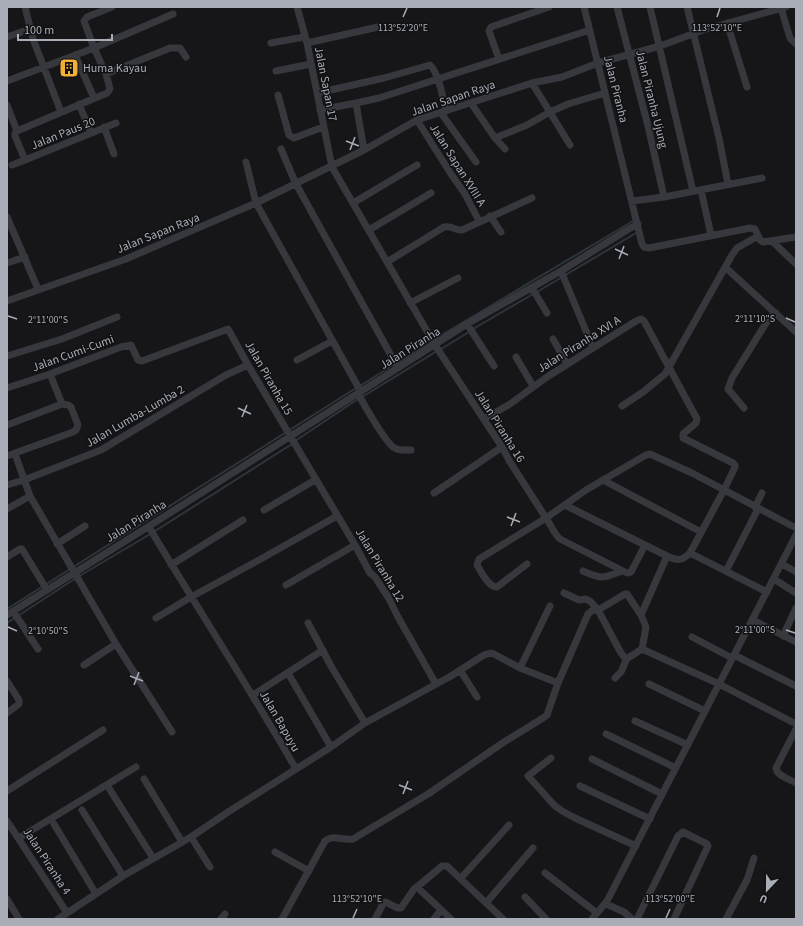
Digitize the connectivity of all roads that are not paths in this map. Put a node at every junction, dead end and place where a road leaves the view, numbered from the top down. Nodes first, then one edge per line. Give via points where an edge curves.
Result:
1 (25, 7) edge
2 (112, 7) edge
3 (297, 7) edge
4 (549, 7) edge
5 (584, 7) edge
6 (617, 7) edge
7 (650, 7) edge
8 (687, 7) edge
9 (783, 8) edge
10 (173, 14) dead end
11 (727, 23) junction
12 (378, 27) dead end
13 (30, 29) junction
14 (590, 30) junction
15 (693, 33) junction
16 (7, 37) edge
17 (306, 40) junction
18 (271, 43) dead end
19 (796, 44) edge
20 (660, 46) junction
21 (94, 48) junction
22 (629, 54) junction
23 (76, 55) junction
24 (186, 58) dead end
25 (499, 60) junction
26 (598, 63) junction
27 (311, 64) junction
28 (43, 67) junction
29 (276, 71) dead end
30 (106, 74) junction
31 (437, 80) junction
32 (7, 81) edge
33 (532, 83) junction
34 (747, 87) dead end
35 (317, 93) junction
36 (605, 93) junction
37 (278, 95) dead end
38 (94, 98) junction
39 (356, 103) junction
40 (471, 103) junction
41 (79, 104) junction
42 (7, 105) edge
43 (320, 110) junction
44 (61, 112) junction
45 (443, 112) junction
46 (550, 112) junction
47 (10, 119) edge
48 (418, 120) junction
49 (116, 123) dead end
50 (323, 127) junction
51 (104, 128) junction
52 (17, 131) junction
53 (91, 133) junction
54 (494, 138) junction
55 (570, 145) dead end
56 (281, 149) dead end
57 (505, 149) dead end
58 (364, 150) junction
59 (114, 154) dead end
60 (25, 160) junction
61 (246, 162) dead end
62 (476, 162) dead end
63 (12, 165) dead end
64 (417, 165) dead end
65 (332, 167) junction
66 (762, 178) dead end
67 (296, 184) junction
68 (728, 184) junction
69 (697, 190) junction
70 (431, 193) dead end
71 (664, 197) junction
72 (532, 198) dead end
73 (632, 201) junction
74 (256, 203) junction
75 (352, 203) junction
76 (490, 216) junction
77 (7, 217) edge
78 (479, 221) junction
79 (638, 224) junction
80 (368, 230) junction
81 (501, 232) dead end
82 (711, 235) junction
83 (758, 236) junction
84 (796, 237) edge
85 (772, 241) junction
86 (25, 257) junction
87 (387, 262) junction
88 (7, 263) edge
89 (796, 264) edge
90 (724, 267) junction
91 (561, 271) junction
92 (458, 278) dead end
93 (532, 288) junction
94 (38, 289) junction
95 (7, 301) edge
96 (410, 303) junction
97 (776, 313) junction
98 (547, 314) dead end
99 (117, 317) dead end
100 (467, 324) junction
101 (228, 329) joint
102 (796, 332) edge
103 (553, 339) dead end
104 (332, 341) junction
105 (434, 345) junction
106 (593, 348) junction
107 (7, 356) edge
108 (516, 357) dead end
109 (296, 360) dead end
110 (567, 364) junction
111 (248, 366) junction
112 (494, 366) dead end
113 (670, 367) junction
114 (398, 368) junction
115 (50, 374) junction
116 (533, 386) junction
117 (7, 388) edge
118 (359, 393) junction
119 (62, 404) junction
120 (622, 406) dead end
121 (744, 408) dead end
122 (484, 419) junction
123 (7, 425) edge
124 (290, 437) junction
125 (502, 447) junction
126 (411, 450) dead end
127 (15, 454) junction
128 (7, 456) edge
129 (24, 480) junction
130 (315, 480) junction
131 (603, 480) junction
132 (7, 485) edge
133 (724, 490) junction
134 (434, 493) dead end
135 (762, 493) dead end
136 (30, 496) junction
137 (566, 505) junction
138 (756, 508) junction
139 (7, 509) edge
140 (264, 510) dead end
141 (337, 516) junction
142 (546, 518) junction
143 (243, 520) dead end
144 (84, 526) dead end
145 (149, 527) junction
146 (796, 528) edge
147 (701, 532) junction
148 (796, 535) edge
149 (57, 544) junction
150 (355, 545) junction
151 (645, 545) junction
152 (690, 553) junction
153 (667, 556) junction
154 (7, 557) edge
155 (527, 564) dead end
156 (782, 564) junction
157 (171, 565) junction
158 (622, 571) junction
159 (726, 571) junction
160 (583, 572) dead end
161 (796, 572) edge
162 (74, 573) junction
163 (774, 579) junction
164 (286, 585) dead end
165 (47, 590) junction
166 (564, 592) dead end
167 (767, 592) junction
168 (796, 593) edge
169 (191, 597) junction
170 (550, 606) dead end
171 (796, 608) edge
172 (598, 610) junction
173 (10, 613) edge
174 (641, 615) junction
175 (156, 618) dead end
176 (753, 620) junction
177 (308, 623) dead end
178 (783, 636) junction
179 (692, 637) dead end
180 (796, 642) edge
181 (116, 644) junction
182 (38, 649) dead end
183 (642, 649) junction
184 (323, 650) junction
185 (733, 656) junction
186 (627, 658) junction
187 (84, 665) dead end
188 (520, 668) junction
189 (460, 670) junction
190 (288, 673) junction
191 (615, 678) dead end
192 (7, 680) edge
193 (558, 683) junction
194 (436, 684) junction
195 (648, 684) dead end
196 (719, 684) junction
197 (796, 686) edge
198 (253, 695) junction
199 (477, 697) dead end
200 (706, 711) junction
201 (7, 713) edge
202 (635, 721) dead end
203 (365, 724) junction
204 (796, 724) edge
205 (796, 728) edge
206 (103, 730) dead end
207 (172, 732) dead end
208 (606, 734) dead end
209 (688, 745) junction
210 (331, 747) junction
211 (551, 758) dead end
212 (592, 759) dead end
213 (136, 767) dead end
214 (676, 768) junction
215 (296, 769) junction
216 (144, 779) dead end
217 (796, 783) edge
218 (107, 785) junction
219 (580, 786) dead end
220 (7, 792) edge
221 (662, 794) junction
222 (82, 810) dead end
223 (650, 819) junction
224 (7, 821) edge
225 (54, 824) dead end
226 (509, 825) dead end
227 (191, 837) junction
228 (19, 838) junction
229 (182, 842) junction
230 (636, 846) junction
231 (533, 848) dead end
232 (275, 852) dead end
233 (153, 858) junction
234 (754, 858) dead end
235 (210, 867) dead end
236 (309, 871) junction
237 (545, 873) dead end
238 (123, 876) junction
239 (460, 878) junction
240 (417, 887) junction
241 (96, 894) junction
242 (524, 897) dead end
243 (7, 899) edge
244 (486, 903) junction
245 (606, 904) junction
246 (441, 910) junction
247 (64, 916) edge
248 (594, 916) edge
249 (19, 919) edge
250 (282, 919) edge
251 (375, 919) edge
252 (434, 919) edge
253 (451, 919) edge
254 (503, 919) edge
255 (546, 919) edge
256 (632, 919) edge
257 (637, 919) edge
258 (674, 919) edge
259 (726, 919) edge

1 - 13 street
2 - 21 street via 84,21
3 - 17 street, Jalan Sapan 17
4 - 25 street via 491,27 489,31
5 - 14 street, Jalan Piranha
6 - 22 street, Jalan Piranha Ujung
7 - 20 street
8 - 15 street
9 - 11 street, Jalan Sapan Raya
9 - 19 street via 790,38
10 - 21 street
11 - 15 street, Jalan Sapan Raya
11 - 34 street
12 - 17 street
13 - 16 street
13 - 28 street
14 - 25 street
14 - 26 street, Jalan Piranha
15 - 20 street, Jalan Sapan Raya
15 - 68 street
17 - 18 street
17 - 27 street, Jalan Sapan 17
20 - 22 street, Jalan Sapan Raya
20 - 69 street
21 - 23 street
21 - 30 street
22 - 26 street, Jalan Sapan Raya
22 - 71 street, Jalan Piranha Ujung
23 - 28 street
23 - 38 street
24 - 30 street via 180,48 170,48
25 - 31 street
26 - 33 street, Jalan Sapan Raya via 562,77
26 - 36 street, Jalan Piranha
27 - 29 street
27 - 35 street, Jalan Sapan 17
28 - 32 street
28 - 44 street
30 - 38 street, Jalan Paus 20 via 110,89 107,93
31 - 35 street via 432,67 427,65
31 - 39 street
31 - 45 street
33 - 40 street, Jalan Sapan Raya
33 - 46 street
35 - 43 street, Jalan Sapan 17
36 - 46 street
36 - 73 street, Jalan Piranha
37 - 50 street via 291,138
38 - 41 street, Jalan Paus 20
39 - 43 street
39 - 58 street
40 - 45 street, Jalan Sapan Raya
40 - 54 street
41 - 44 street, Jalan Paus 20
41 - 53 street
42 - 47 street, Jalan Paus 20
43 - 50 street, Jalan Sapan 17
44 - 52 street, Jalan Paus 20
45 - 48 street, Jalan Sapan Raya
45 - 62 street
46 - 54 street via 527,126
46 - 55 street
47 - 52 street, Jalan Paus 20
48 - 58 street, Jalan Sapan Raya
48 - 78 street, Jalan Sapan XVIII A
49 - 51 street, Jalan Paus 20
50 - 65 street, Jalan Sapan 17
51 - 53 street, Jalan Paus 20
51 - 59 street
52 - 60 street, Jalan Paus 20 via 15,136
53 - 60 street, Jalan Paus 20
54 - 57 street
56 - 67 street
58 - 65 street, Jalan Sapan Raya
60 - 63 street
61 - 74 street
64 - 75 street
65 - 67 street, Jalan Sapan Raya
65 - 75 street, Jalan Sapan 17
66 - 68 street
67 - 74 street, Jalan Sapan Raya
67 - 114 street
68 - 69 street
69 - 71 street
69 - 82 street
70 - 80 street
71 - 73 street
72 - 76 street
73 - 79 street, Jalan Piranha
74 - 94 street, Jalan Sapan Raya via 126,258
74 - 104 street
75 - 80 street, Jalan Sapan 17
76 - 78 street
76 - 81 street
77 - 86 street
78 - 87 street via 460,230 451,226 444,227
79 - 82 street via 642,244 648,248
79 - 91 street, Jalan Piranha
80 - 87 street, Jalan Sapan 17
82 - 83 street via 750,228 755,229
83 - 85 street via 763,242
83 - 90 street via 738,248
84 - 85 street
85 - 89 street
86 - 88 street
86 - 94 street
87 - 96 street, Jalan Piranha 16
90 - 97 street
90 - 113 street
91 - 93 street, Jalan Piranha
91 - 106 street
92 - 96 street
93 - 98 street
93 - 100 street, Jalan Piranha
94 - 95 street, Jalan Sapan Raya
96 - 105 street, Jalan Piranha 16
97 - 102 street
97 - 121 street via 766,323 728,386 729,391
99 - 107 street via 62,339
100 - 105 street, Jalan Piranha
100 - 112 street
101 - 111 street, Jalan Piranha 15
101 - 115 street, Jalan Cumi-Cumi via 142,361 138,360 131,345
103 - 110 street
104 - 109 street
104 - 118 street
105 - 114 street, Jalan Piranha
105 - 122 street, Jalan Piranha 16
106 - 110 street, Jalan Piranha XVI A
106 - 113 street, Jalan Piranha XVI A via 641,319
108 - 116 street
110 - 116 street, Jalan Piranha XVI A
111 - 124 street, Jalan Piranha 15
111 - 129 street, Jalan Lumba-Lumba 2 via 226,375 101,450
113 - 120 street via 658,380
113 - 133 street via 697,419 683,434 683,438 735,465
114 - 118 street, Jalan Piranha
115 - 117 street, Jalan Cumi-Cumi
115 - 119 street
116 - 122 street, Jalan Piranha XVI A via 510,404
118 - 124 street, Jalan Piranha
118 - 126 street via 393,447
119 - 123 street
119 - 127 street via 71,407 78,425 76,430
122 - 125 street, Jalan Piranha 16
124 - 130 street, Jalan Piranha 12
124 - 145 street, Jalan Piranha
125 - 134 street
125 - 142 street, Jalan Piranha 16
127 - 128 street
127 - 129 street
129 - 132 street, Jalan Lumba-Lumba 2
129 - 136 street
130 - 140 street
130 - 141 street, Jalan Piranha 12
131 - 133 street via 650,454
131 - 137 street
131 - 147 street
133 - 138 street
133 - 147 street
135 - 138 street
136 - 139 street
136 - 149 street
137 - 142 street
137 - 151 street
138 - 146 street
138 - 159 street
141 - 150 street, Jalan Piranha 12
141 - 169 street
142 - 155 street via 479,559 477,565 489,584 497,587
142 - 158 street, Jalan Piranha 16 via 560,539
143 - 157 street
144 - 149 street
145 - 157 street, Jalan Bapuyu
145 - 162 street, Jalan Piranha
147 - 152 street
148 - 156 street
149 - 162 street
150 - 164 street
150 - 194 street, Jalan Piranha 12 via 370,573 388,597
151 - 153 street
151 - 158 street via 631,572 627,574
152 - 153 street via 679,560
152 - 159 street
153 - 174 street
154 - 165 street via 22,549
156 - 161 street
156 - 163 street
157 - 169 street, Jalan Bapuyu
158 - 160 street via 605,578
159 - 167 street
162 - 165 street, Jalan Piranha
162 - 181 street
163 - 167 street
163 - 168 street
165 - 173 street, Jalan Piranha
166 - 172 street via 579,600 589,600
167 - 176 street
169 - 175 street
169 - 198 street, Jalan Bapuyu
170 - 188 street
171 - 178 street
172 - 174 street via 626,594
172 - 186 street via 621,653
172 - 193 street via 588,614
173 - 182 street
174 - 183 street via 646,630
176 - 178 street
176 - 185 street
177 - 184 street
178 - 180 street
179 - 185 street
181 - 187 street
181 - 207 street
183 - 186 street
183 - 196 street
184 - 190 street
184 - 203 street
185 - 196 street
185 - 197 street
186 - 191 street
188 - 189 street via 491,653 484,654
188 - 193 street
189 - 194 street
189 - 199 street
190 - 198 street
190 - 210 street
192 - 201 street via 19,704
193 - 236 street via 547,715 428,794 353,839 329,838
194 - 203 street
195 - 200 street
196 - 200 street
196 - 204 street
198 - 215 street, Jalan Bapuyu
200 - 209 street
202 - 209 street
203 - 210 street
205 - 217 street via 776,768 777,773
206 - 220 street
208 - 214 street
209 - 214 street
210 - 215 street
211 - 230 street via 528,776 554,805 575,818
212 - 221 street
213 - 218 street
214 - 221 street
215 - 227 street, Jalan Bapuyu
216 - 229 street
218 - 228 street
218 - 233 street
219 - 223 street
221 - 223 street
222 - 238 street
223 - 230 street
224 - 228 street, Jalan Piranha 4
225 - 241 street
226 - 239 street
227 - 229 street, Jalan Bapuyu
227 - 235 street
228 - 247 street, Jalan Piranha 4
229 - 233 street, Jalan Bapuyu
230 - 245 street
231 - 244 street
232 - 236 street
233 - 238 street, Jalan Bapuyu
234 - 259 street via 747,880
236 - 250 street
237 - 248 street
238 - 241 street, Jalan Bapuyu
239 - 240 street via 445,865
239 - 244 street
240 - 246 street
240 - 251 street via 401,908 385,902
241 - 247 street, Jalan Bapuyu
242 - 255 street
243 - 249 street
244 - 254 street
245 - 248 street
245 - 256 street via 624,912
246 - 252 street
246 - 253 street
257 - 258 street via 678,836 683,832 708,846

